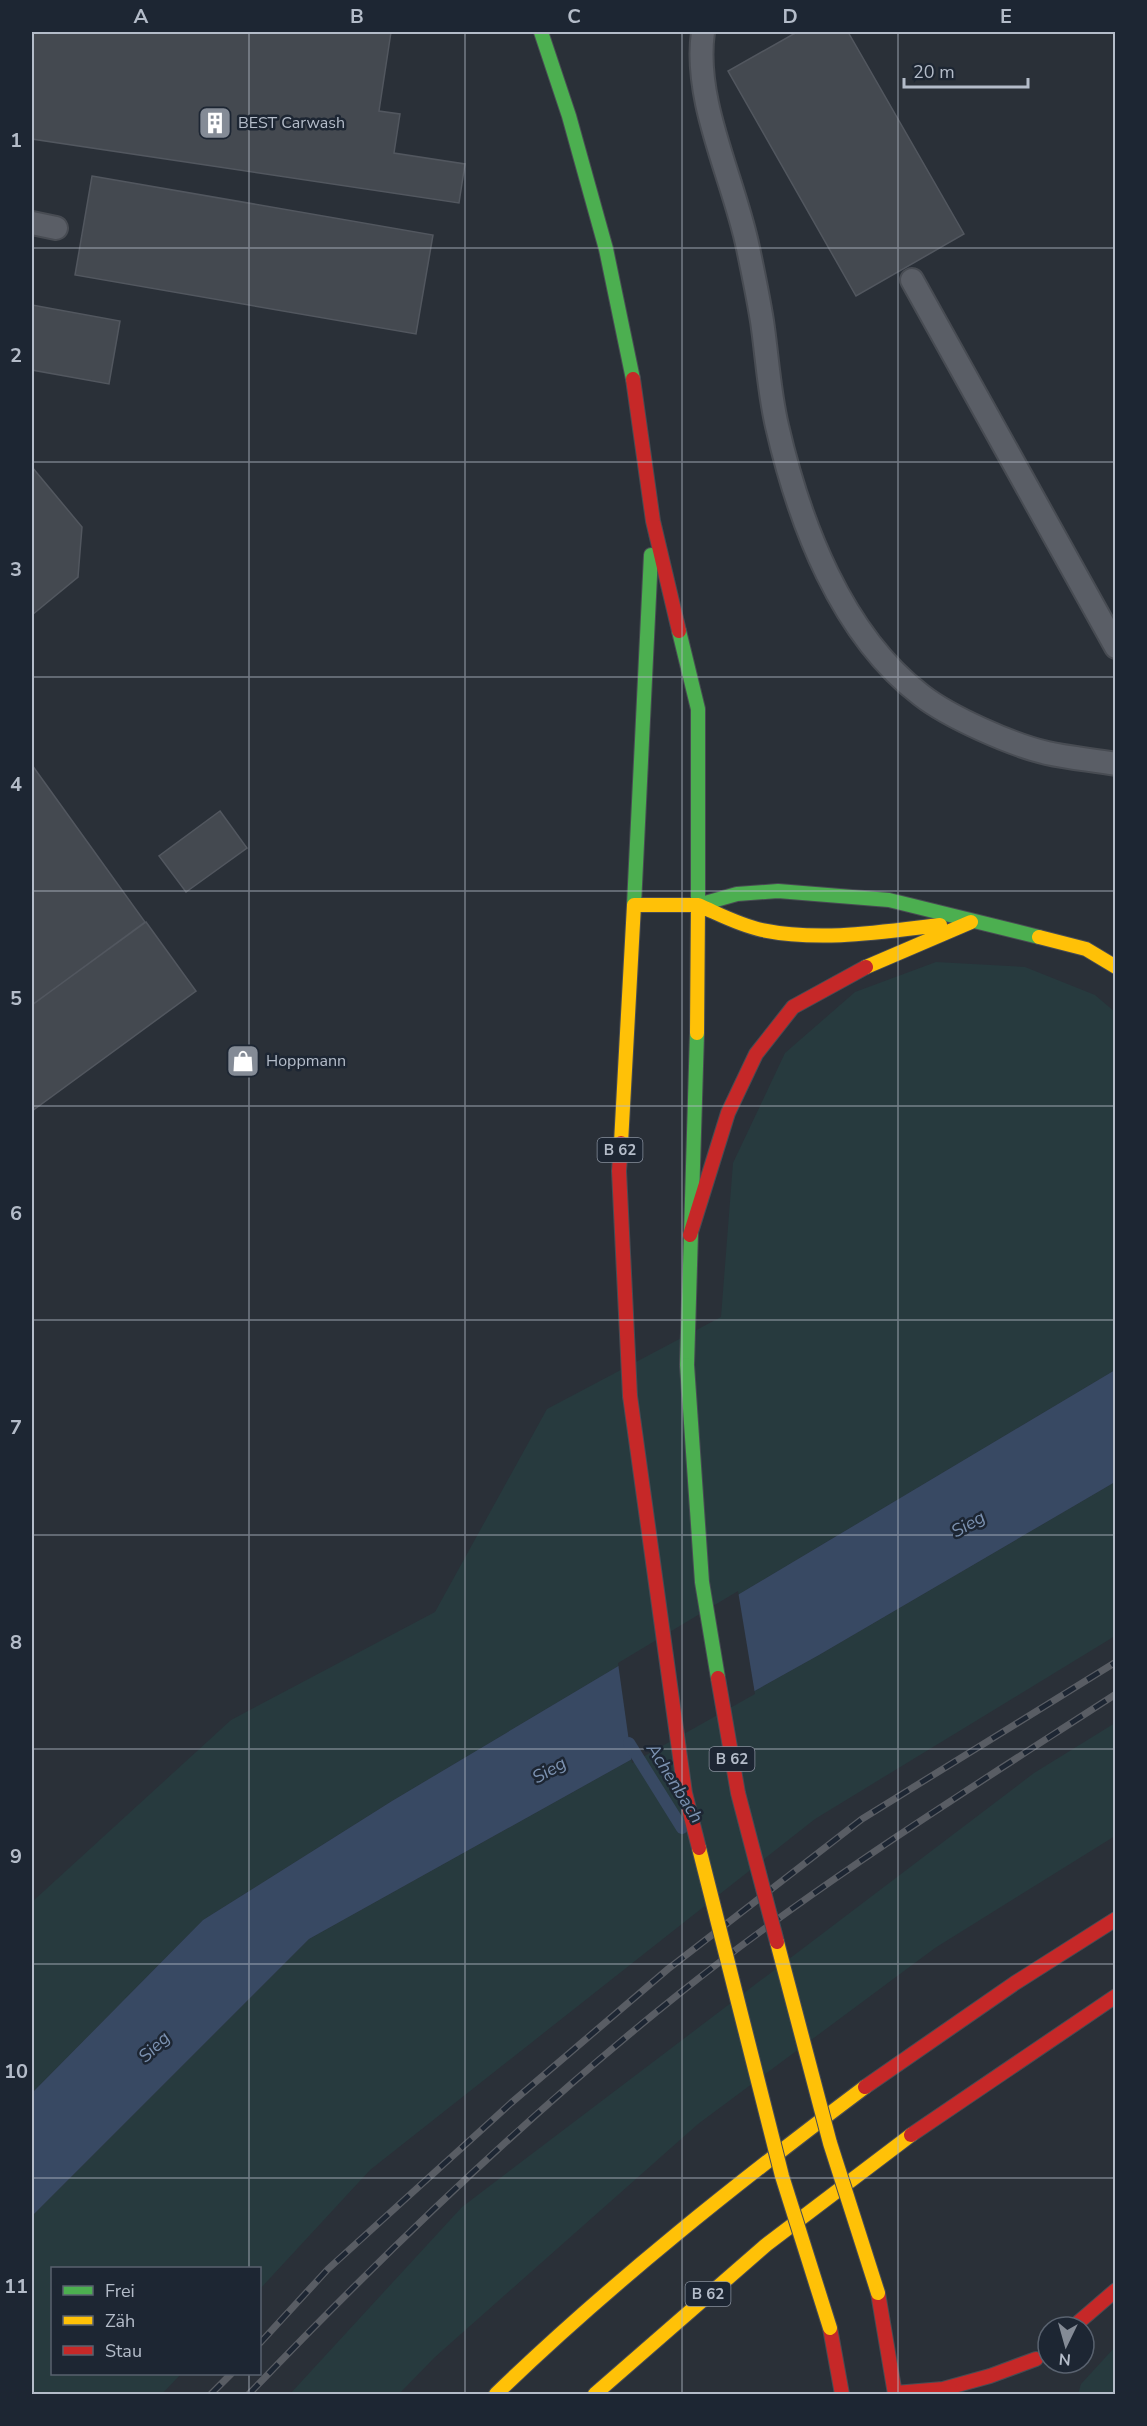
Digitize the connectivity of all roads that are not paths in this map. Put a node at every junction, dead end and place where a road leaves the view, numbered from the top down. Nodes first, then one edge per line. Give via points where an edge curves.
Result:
1 (541, 32) edge
2 (703, 32) edge
3 (32, 223) edge
4 (56, 228) dead end
5 (912, 279) dead end
6 (653, 521) junction
7 (1116, 647) edge
8 (1116, 764) edge
9 (698, 904) junction
10 (634, 905) junction
11 (971, 922) junction
12 (1116, 967) edge
13 (690, 1235) junction
14 (1116, 1919) edge
15 (1116, 1996) edge
16 (1116, 2290) edge
17 (1087, 2315) edge
18 (1036, 2359) joint
19 (1021, 2377) dead end
20 (496, 2394) edge
21 (594, 2394) edge
22 (842, 2394) edge
23 (894, 2394) edge

1 - 6 main road via 606,249 634,384
2 - 8 lane via 703,88 744,228 777,425 818,554 847,611 882,661 922,696 977,728 1045,753
3 - 4 lane
5 - 7 lane
6 - 9 main road via 698,709
6 - 10 main road
9 - 10 main road
9 - 11 main road via 738,894 778,891 889,900
9 - 11 main road via 738,923 789,934 846,935
9 - 13 main road, B 62
10 - 22 main road, B 62, bridge via 619,1171 630,1396 685,1793 782,2176 830,2328
11 - 12 main road via 1086,949
11 - 13 main road, B 62 via 866,967 794,1007 756,1054 729,1113
13 - 23 main road, B 62, bridge via 687,1365 702,1582 738,1793 830,2143 878,2293
14 - 20 main road via 961,2018 808,2129 672,2238
15 - 21 main road, B 62 via 992,2077 825,2198
16 - 17 main road
18 - 19 main road, B 62
18 - 23 main road, B 62 via 944,2389

